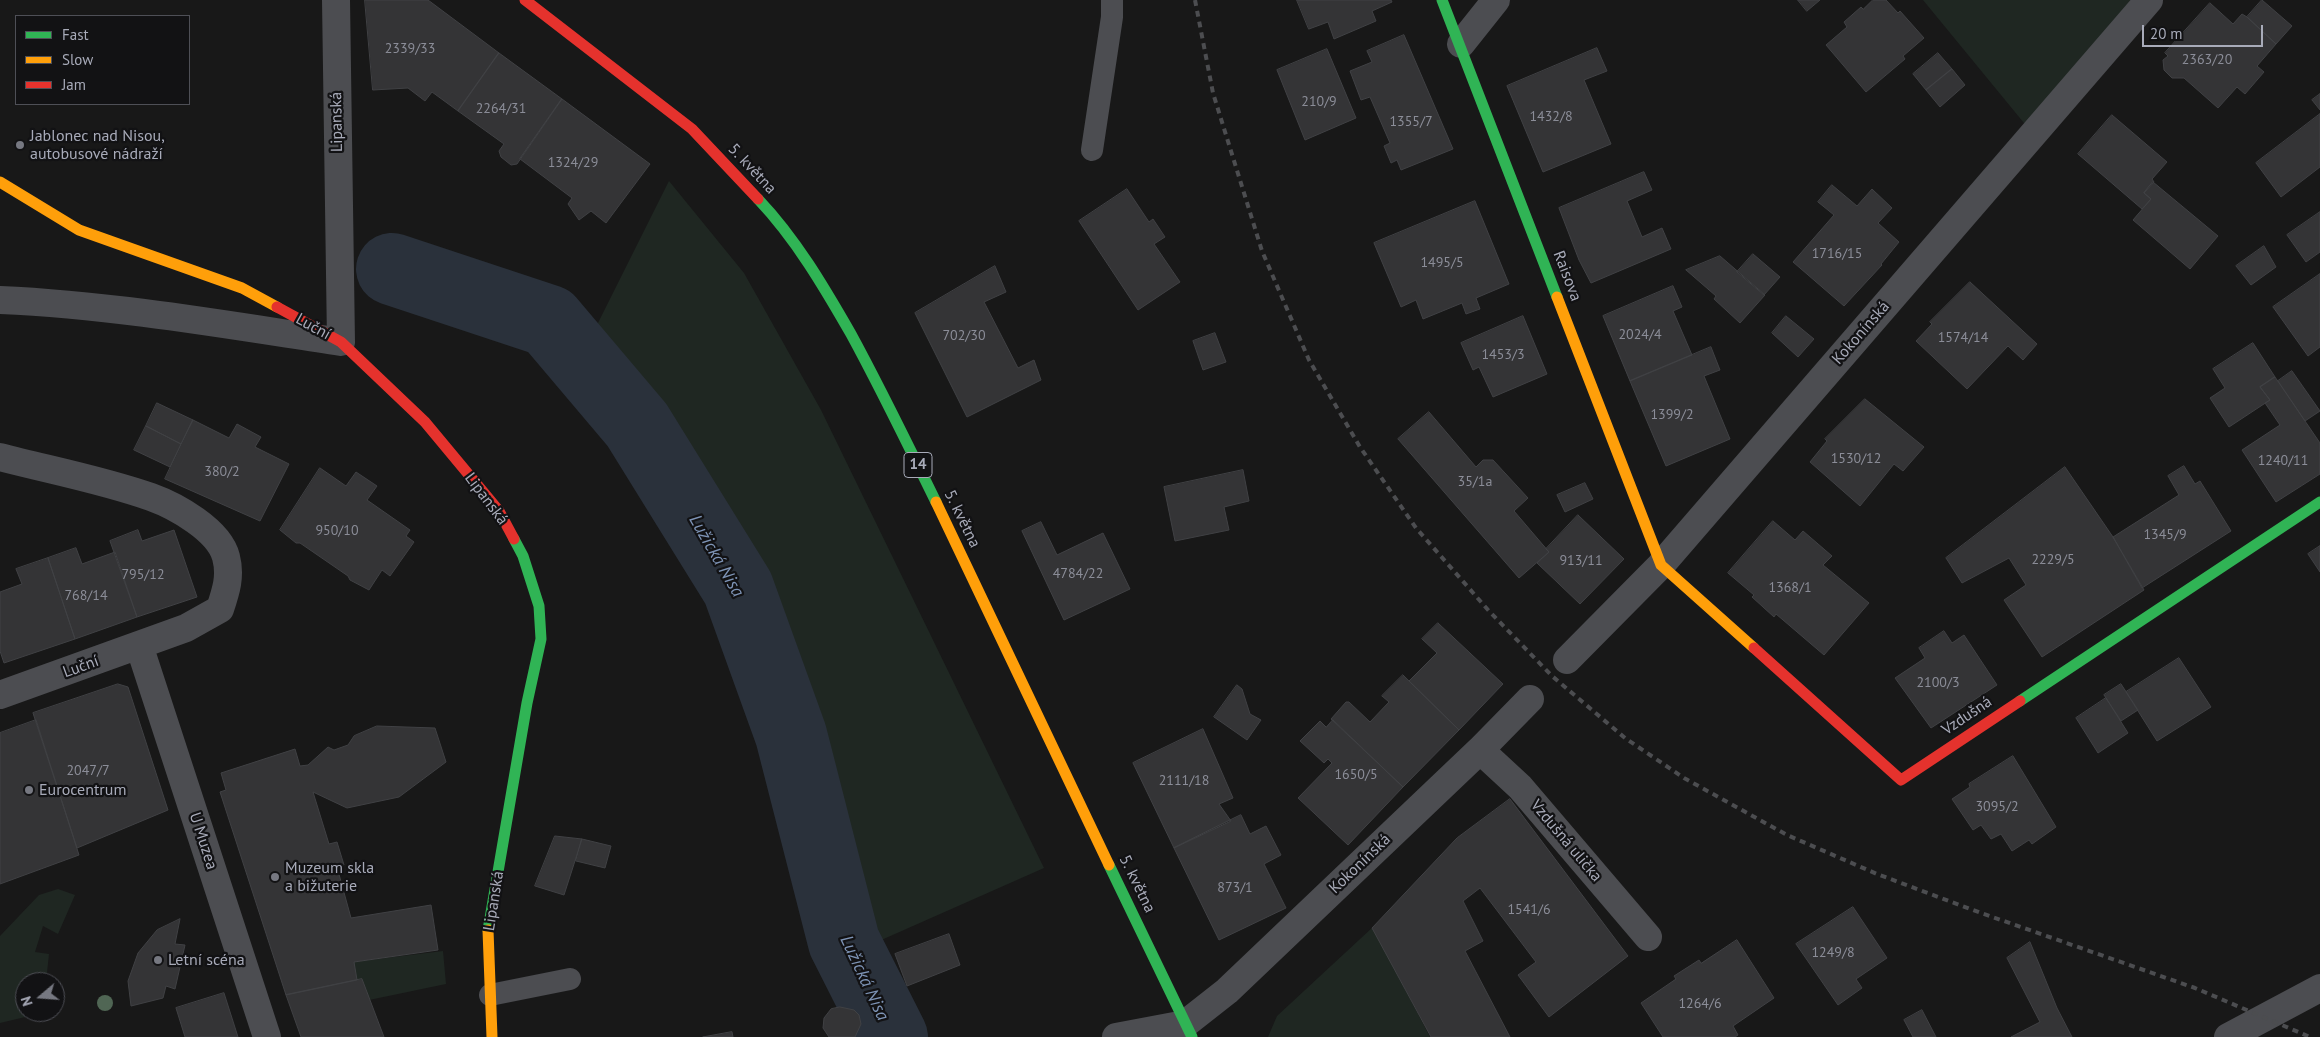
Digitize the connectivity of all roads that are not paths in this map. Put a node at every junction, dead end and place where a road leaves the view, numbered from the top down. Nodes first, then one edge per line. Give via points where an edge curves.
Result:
1 (336, 0) edge
2 (525, 0) edge
3 (1112, 0) edge
4 (1442, 0) edge
5 (1496, 0) edge
6 (2149, 0) edge
7 (1461, 44) junction
8 (1092, 150) dead end
9 (0, 182) edge
10 (0, 300) edge
11 (341, 342) junction
12 (0, 457) edge
13 (2320, 502) edge
14 (1661, 565) junction
15 (139, 645) junction
16 (1567, 660) dead end
17 (7, 693) edge
18 (1530, 699) dead end
19 (1480, 750) junction
20 (1648, 937) dead end
21 (570, 979) dead end
22 (2320, 988) edge
23 (490, 995) junction
24 (1188, 1030) edge
25 (266, 1037) edge
26 (492, 1037) edge
27 (1116, 1037) edge
28 (2228, 1037) edge

1 - 11 street, Lipanská
2 - 24 street, 5. května / 14 via 692,129 771,213 822,283 884,396
3 - 8 lane
4 - 7 street, Raisova
5 - 7 street
6 - 14 street, Kokonínská
7 - 14 street, Raisova
9 - 11 street, Luční via 79,230 242,288
10 - 11 street, Luční via 184,318
11 - 23 street, Lipanská via 425,422 499,511 523,556 539,606 540,640 488,932
12 - 15 street, Luční via 152,498 192,518 212,533 226,556 229,582 220,609 186,628
13 - 14 street, Vzdušná via 1901,780
14 - 16 street, Kokonínská
15 - 17 street, Luční
15 - 25 street, U Muzea
18 - 19 street, Kokonínská
19 - 20 street, Vzdušná ulička via 1520,787
19 - 24 street, Kokonínská
21 - 23 lane
22 - 28 street
23 - 26 street, Lipanská
24 - 27 street

